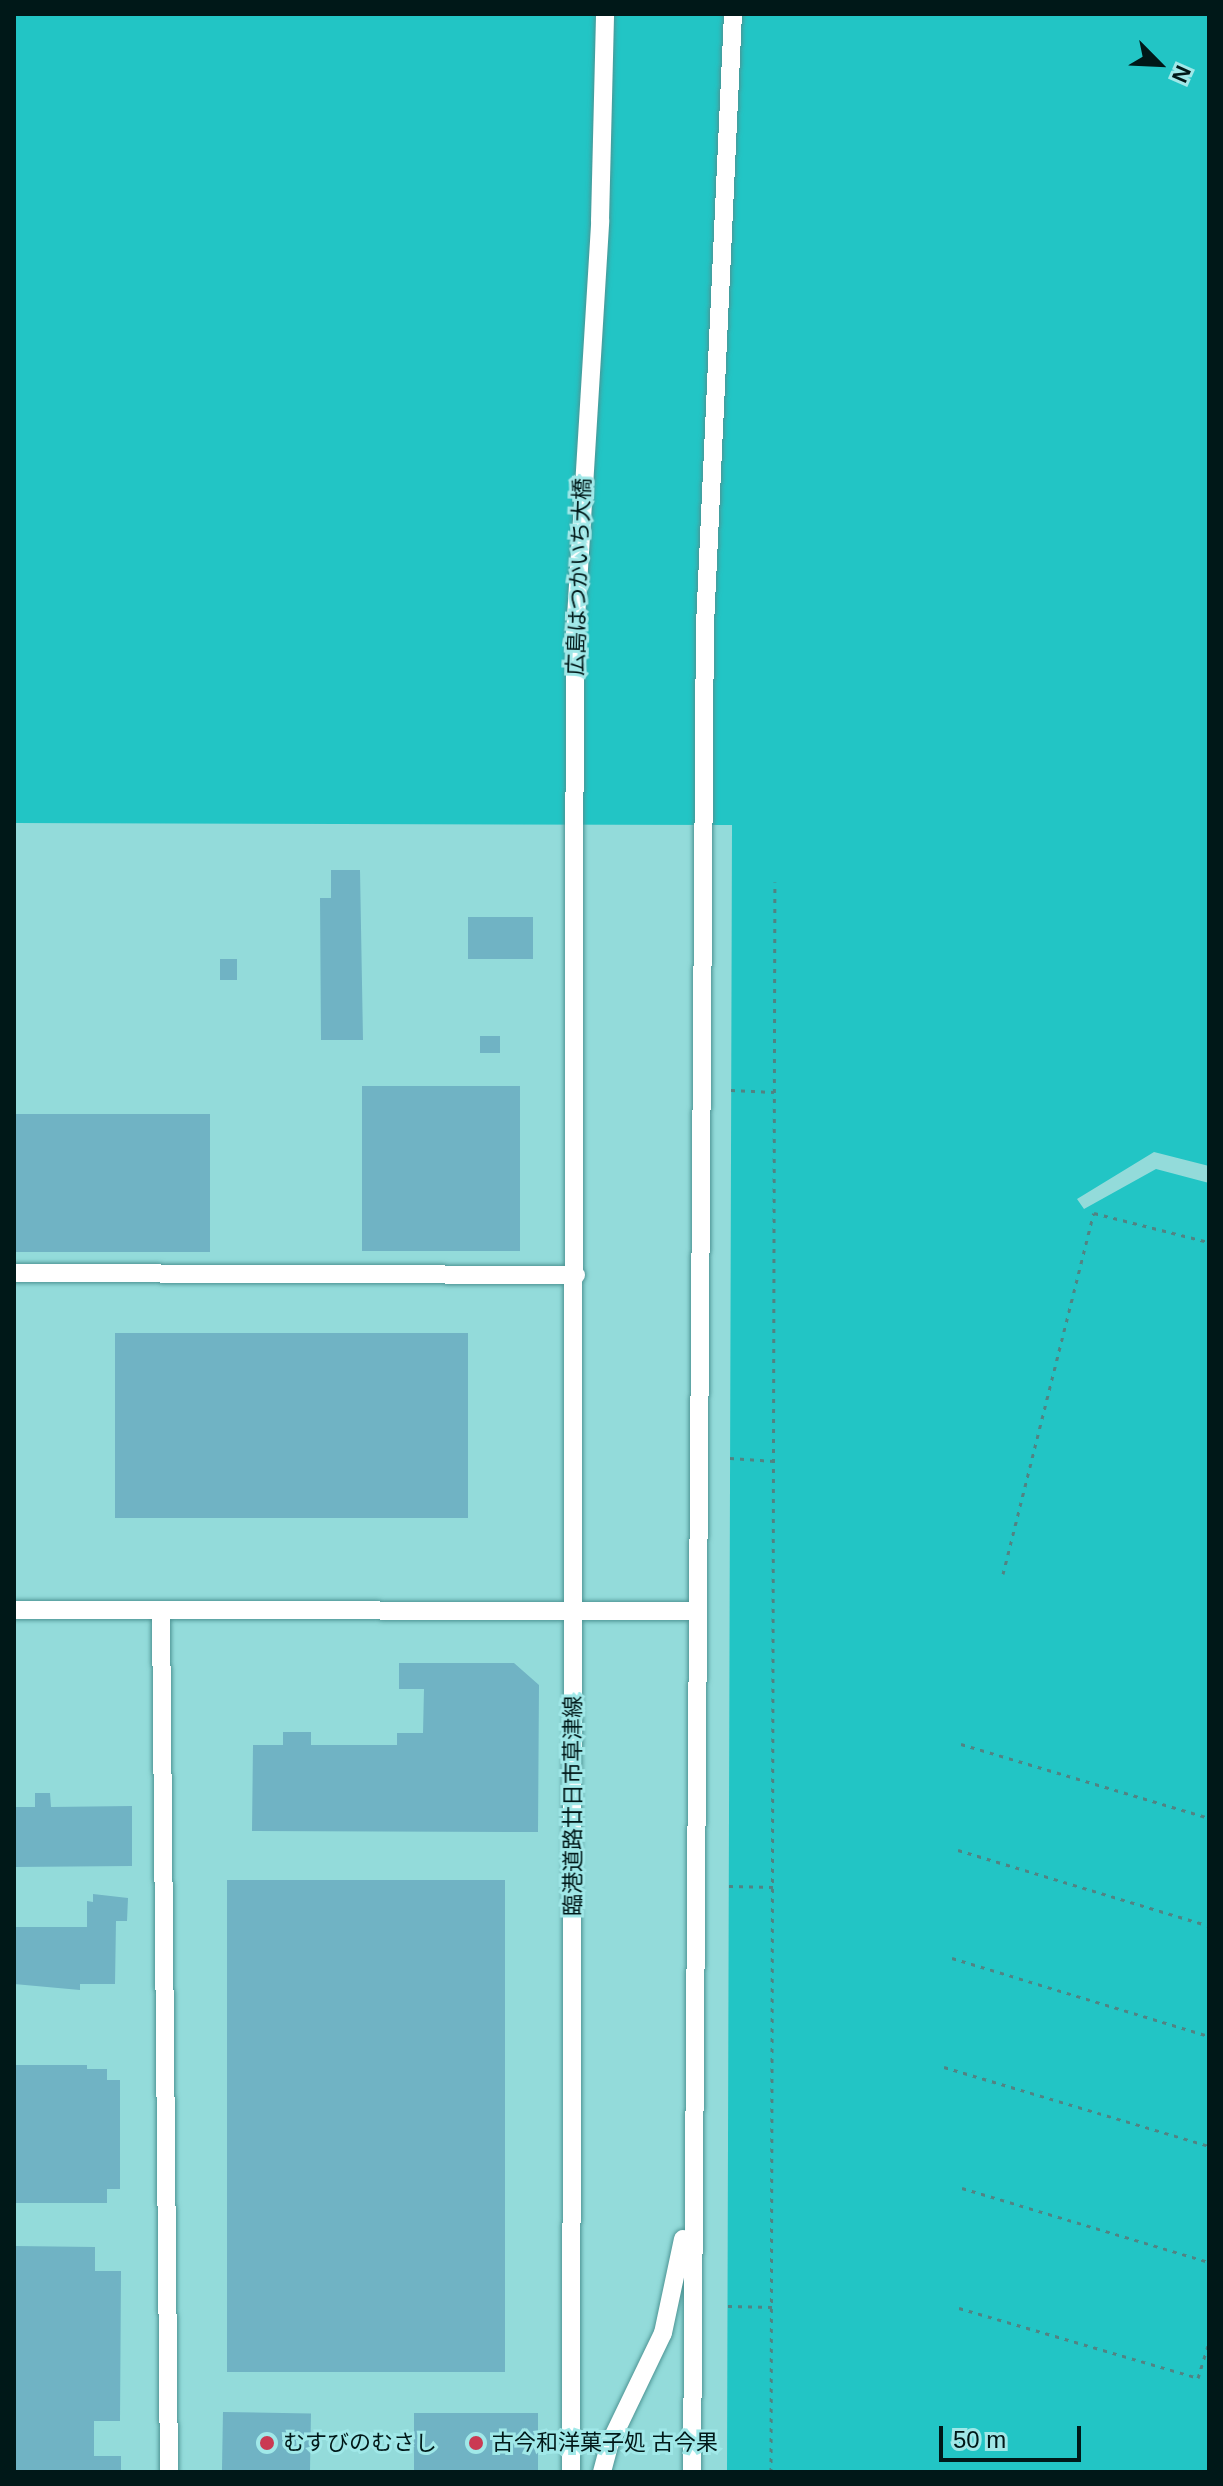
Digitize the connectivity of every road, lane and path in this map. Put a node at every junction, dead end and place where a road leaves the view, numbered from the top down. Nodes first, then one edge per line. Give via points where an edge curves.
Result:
1 (605, 14) edge
2 (733, 14) edge
3 (775, 882) dead end
4 (731, 1090) dead end
5 (774, 1092) junction
6 (575, 1141) joint
7 (1209, 1242) edge
8 (14, 1273) edge
9 (576, 1275) junction
10 (730, 1458) dead end
11 (774, 1461) junction
12 (1003, 1574) dead end
13 (14, 1610) edge
14 (161, 1610) junction
15 (575, 1611) junction
16 (697, 1611) junction
17 (961, 1744) dead end
18 (1209, 1818) edge
19 (958, 1850) dead end
20 (729, 1886) dead end
21 (773, 1887) junction
22 (1209, 1926) edge
23 (952, 1958) dead end
24 (1209, 2036) edge
25 (944, 2067) dead end
26 (694, 2129) junction
27 (1209, 2146) edge
28 (962, 2188) dead end
29 (1209, 2262) edge
30 (728, 2306) dead end
31 (772, 2307) junction
32 (959, 2308) dead end
33 (1209, 2342) edge
34 (169, 2472) edge
35 (571, 2472) edge
36 (602, 2472) edge
37 (692, 2472) edge
38 (771, 2472) edge

1 - 6 street, 広島はつかいち大橋 via 600,221 575,634
2 - 16 street via 705,610
3 - 5 path
4 - 5 path
5 - 11 path
6 - 9 street, 臨港道路廿日市草津線
7 - 12 path via 1094,1213
8 - 9 street
9 - 15 street, 臨港道路廿日市草津線
10 - 11 path
11 - 21 path
13 - 14 street
14 - 15 street
14 - 34 street
15 - 16 street
15 - 35 street, 臨港道路廿日市草津線
16 - 26 street
17 - 18 path
19 - 22 path
20 - 21 path
21 - 31 path
23 - 24 path
25 - 27 path
26 - 36 street via 673,2306 610,2443
26 - 37 street
28 - 29 path
30 - 31 path
31 - 38 path
32 - 33 path via 1198,2378

